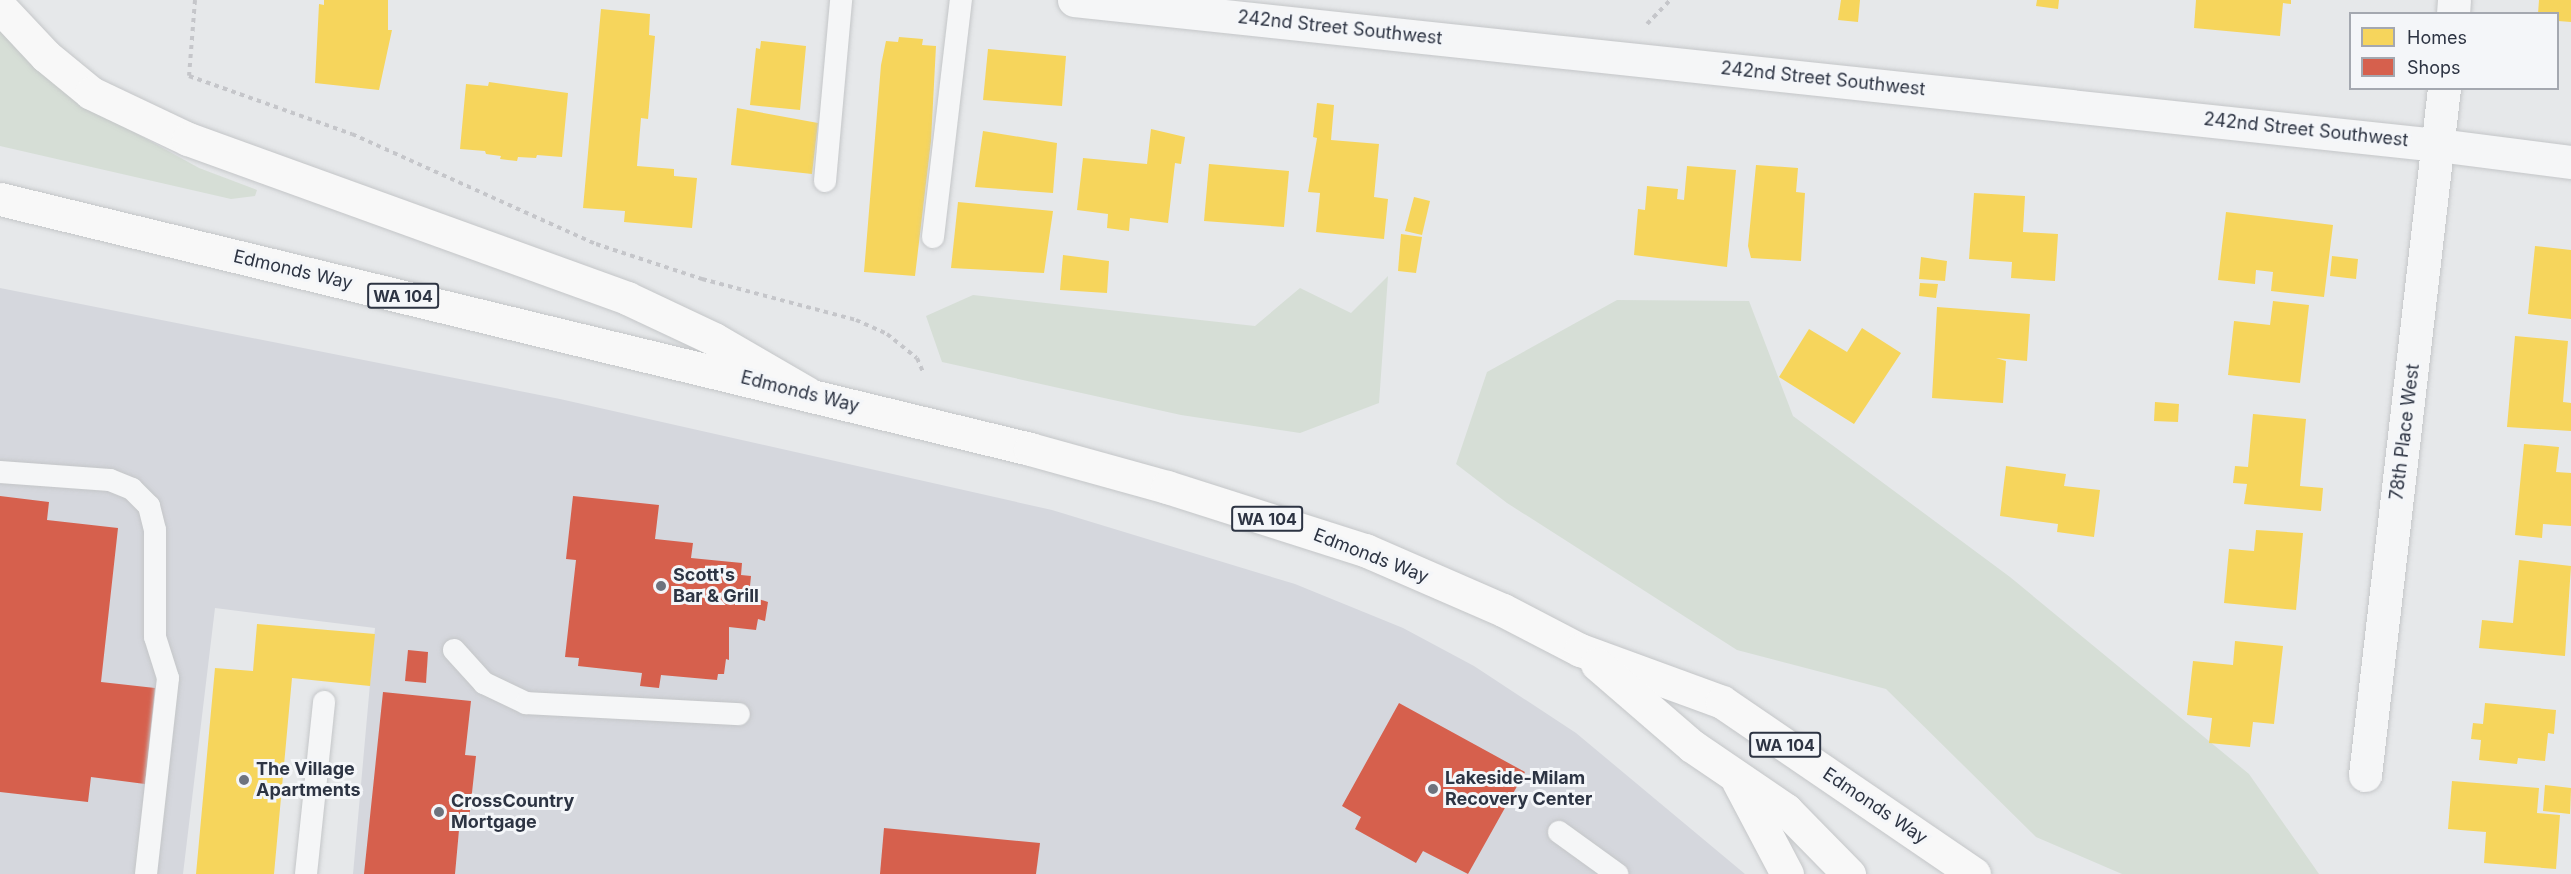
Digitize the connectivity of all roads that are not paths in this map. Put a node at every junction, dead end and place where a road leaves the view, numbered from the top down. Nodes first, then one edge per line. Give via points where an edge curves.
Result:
1 (841, 0) edge
2 (961, 0) edge
3 (1074, 0) edge
4 (0, 7) edge
5 (2444, 90) edge
6 (2438, 145) junction
7 (2571, 162) edge
8 (825, 181) dead end
9 (0, 200) edge
10 (933, 237) dead end
11 (807, 393) junction
12 (0, 472) edge
13 (454, 650) dead end
14 (1580, 650) junction
15 (324, 702) dead end
16 (739, 714) dead end
17 (1732, 772) junction
18 (2365, 775) dead end
19 (1559, 832) dead end
20 (146, 874) edge
21 (306, 874) edge
22 (1617, 874) edge
23 (1787, 874) edge
24 (1849, 874) edge
25 (1974, 874) edge

1 - 8 lane
2 - 10 lane
3 - 6 street, 242nd Street Southwest
4 - 11 main road via 46,56 91,93 188,139 627,298 714,339
5 - 6 street, 78th Place West
6 - 7 street, 242nd Street Southwest
6 - 18 street, 78th Place West
9 - 11 main road, Edmonds Way / WA 104
11 - 14 main road, Edmonds Way / WA 104 via 1167,487 1365,550 1503,610
12 - 20 lane via 110,480 132,489 149,506 155,530 155,637 168,678
13 - 16 lane via 484,683 526,703
14 - 17 main road, Edmonds Way / WA 104 via 1692,746
14 - 25 main road, Edmonds Way / WA 104 via 1722,702
15 - 21 lane
17 - 23 main road
17 - 24 main road, Edmonds Way / WA 104 via 1786,810
19 - 22 lane

